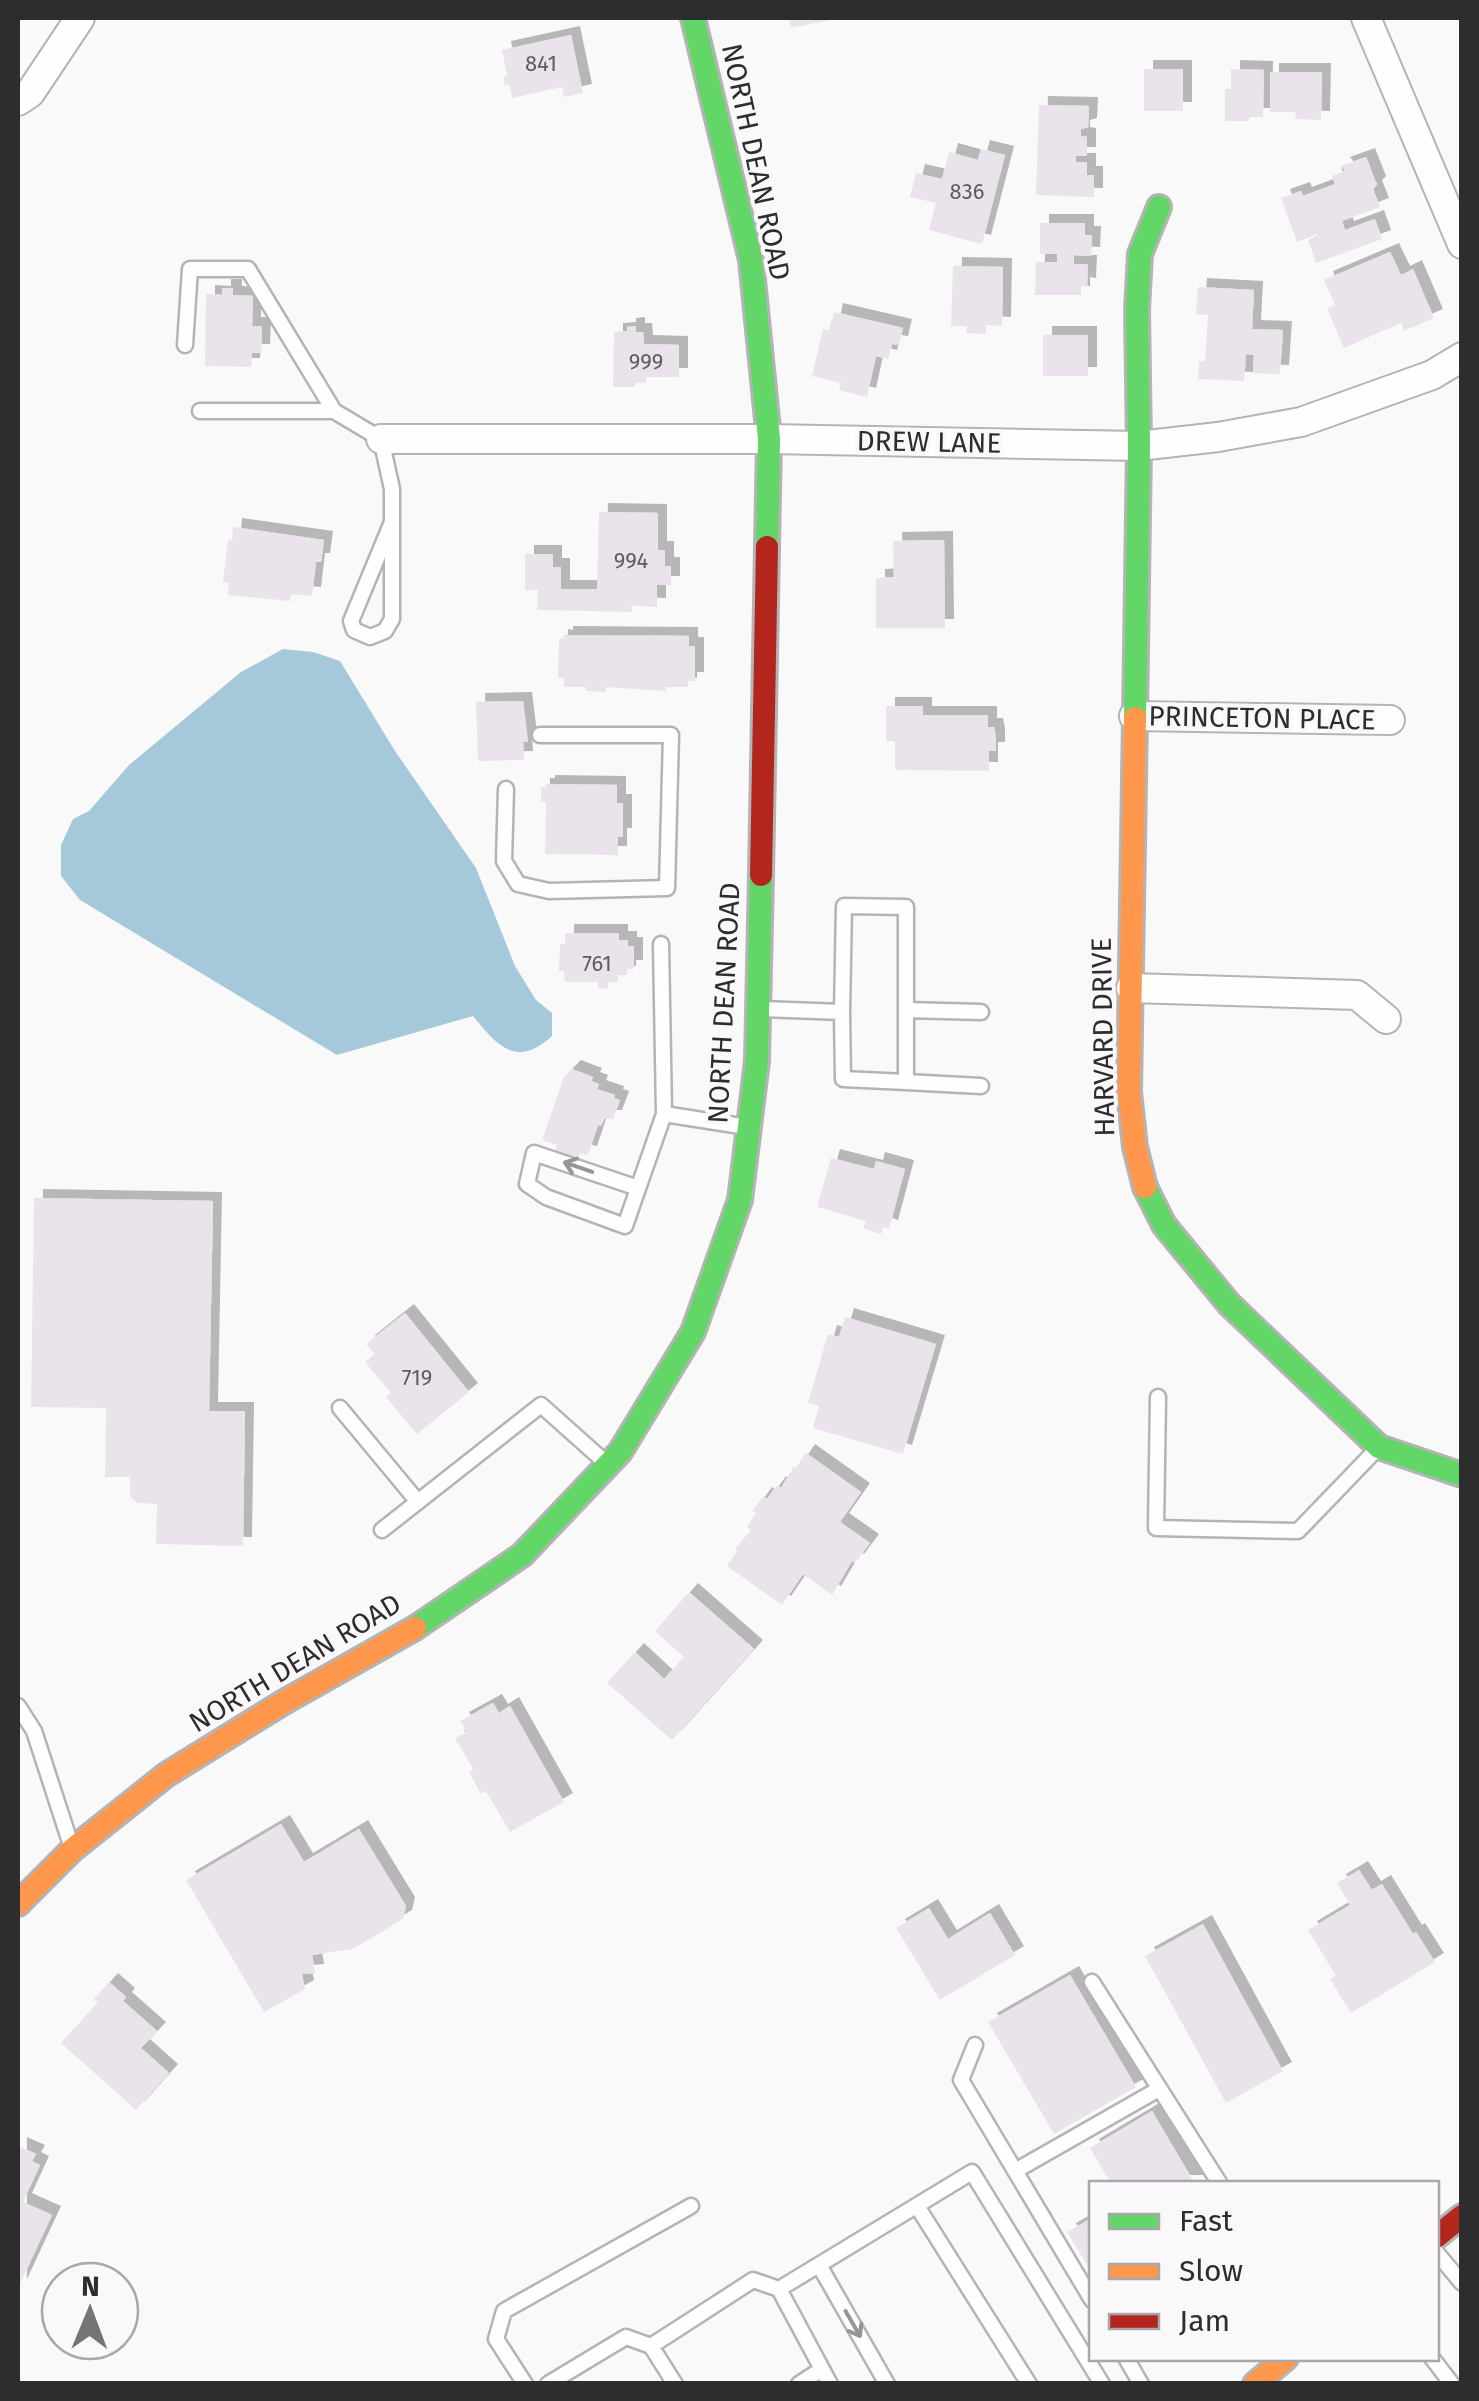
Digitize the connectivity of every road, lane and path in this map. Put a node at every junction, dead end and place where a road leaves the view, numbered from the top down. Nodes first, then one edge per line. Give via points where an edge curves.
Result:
1 (80, 18) edge
2 (693, 18) edge
3 (1366, 18) edge
4 (18, 101) edge
5 (1159, 207) dead end
6 (1462, 244) edge
7 (186, 345) dead end
8 (1462, 357) edge
9 (200, 411) dead end
10 (334, 411) junction
11 (769, 438) junction
12 (381, 439) junction
13 (1139, 446) junction
14 (392, 522) junction
15 (1134, 716) junction
16 (1390, 720) dead end
17 (540, 735) dead end
18 (506, 789) dead end
19 (661, 944) dead end
20 (1130, 988) junction
21 (758, 1009) junction
22 (906, 1010) junction
23 (842, 1012) junction
24 (981, 1012) dead end
25 (1386, 1019) dead end
26 (906, 1082) junction
27 (981, 1086) dead end
28 (664, 1114) junction
29 (749, 1127) junction
30 (638, 1188) junction
31 (1158, 1397) dead end
32 (340, 1408) dead end
33 (1379, 1446) junction
34 (608, 1465) junction
35 (1462, 1476) edge
36 (418, 1502) junction
37 (382, 1530) dead end
38 (18, 1706) edge
39 (72, 1849) junction
40 (18, 1904) edge
41 (1092, 1982) dead end
42 (975, 2045) dead end
43 (1159, 2089) junction
44 (1015, 2172) junction
45 (1218, 2181) edge
46 (691, 2206) dead end
47 (917, 2206) junction
48 (1462, 2216) edge
49 (1439, 2234) edge
50 (1439, 2256) edge
51 (819, 2265) junction
52 (1462, 2283) edge
53 (780, 2290) junction
54 (1089, 2295) edge
55 (651, 2346) junction
56 (1128, 2361) edge
57 (1282, 2361) edge
58 (1434, 2361) edge
59 (822, 2369) junction
60 (525, 2384) edge
61 (548, 2384) edge
62 (675, 2384) edge
63 (799, 2384) edge
64 (830, 2384) edge
65 (887, 2384) edge
66 (1029, 2384) edge
67 (1102, 2384) edge
68 (1141, 2384) edge
69 (1255, 2384) edge
70 (1452, 2384) edge

1 - 4 street
2 - 11 street, NORTH DEAN ROAD via 751,260
3 - 6 street
5 - 13 street, HARVARD DRIVE via 1140,254
7 - 10 lane via 190,269 248,269
8 - 13 street, DREW LANE via 1432,375 1300,422
9 - 10 lane
10 - 12 lane
11 - 12 street, DREW LANE
11 - 13 street, DREW LANE
11 - 21 street, NORTH DEAN ROAD
12 - 14 lane
13 - 15 street, HARVARD DRIVE
14 - 14 lane via 392,619 370,637 354,630 351,620
15 - 16 street, PRINCETON PLACE
15 - 20 street, HARVARD DRIVE
17 - 18 lane via 670,735 667,888 550,891 518,884 504,861
19 - 28 lane
20 - 25 street via 1358,994
20 - 33 street, HARVARD DRIVE via 1135,1147 1164,1225 1229,1304
21 - 23 lane
21 - 29 street, NORTH DEAN ROAD
22 - 23 lane via 906,907 844,906
22 - 24 lane
22 - 26 lane
23 - 26 lane via 844,1079
26 - 27 lane
28 - 29 lane
28 - 30 lane
29 - 34 street, NORTH DEAN ROAD via 740,1200 693,1332
30 -> 30 lane via 534,1153 528,1169 527,1184 546,1197 625,1226
31 - 33 lane via 1156,1528 1298,1531
32 - 36 lane
33 - 35 street, HARVARD DRIVE
34 - 36 lane via 541,1405
34 - 39 street, NORTH DEAN ROAD via 522,1555 406,1634 166,1775
36 - 37 lane
38 - 39 lane via 34,1731
39 - 40 street, NORTH DEAN ROAD
41 - 43 lane
42 - 44 lane via 961,2080
43 - 44 lane
43 - 45 lane
44 - 54 lane
46 - 60 lane via 504,2311 496,2340
47 - 51 lane
47 - 66 lane
47 - 67 lane via 972,2172
48 - 49 street
50 - 52 lane
51 - 53 lane
51 -> 65 lane
53 - 55 lane via 752,2280
53 - 59 lane
55 - 61 lane via 626,2336
55 - 62 lane
56 - 68 lane
57 - 69 street
58 - 70 lane
59 - 63 lane
59 - 64 lane

